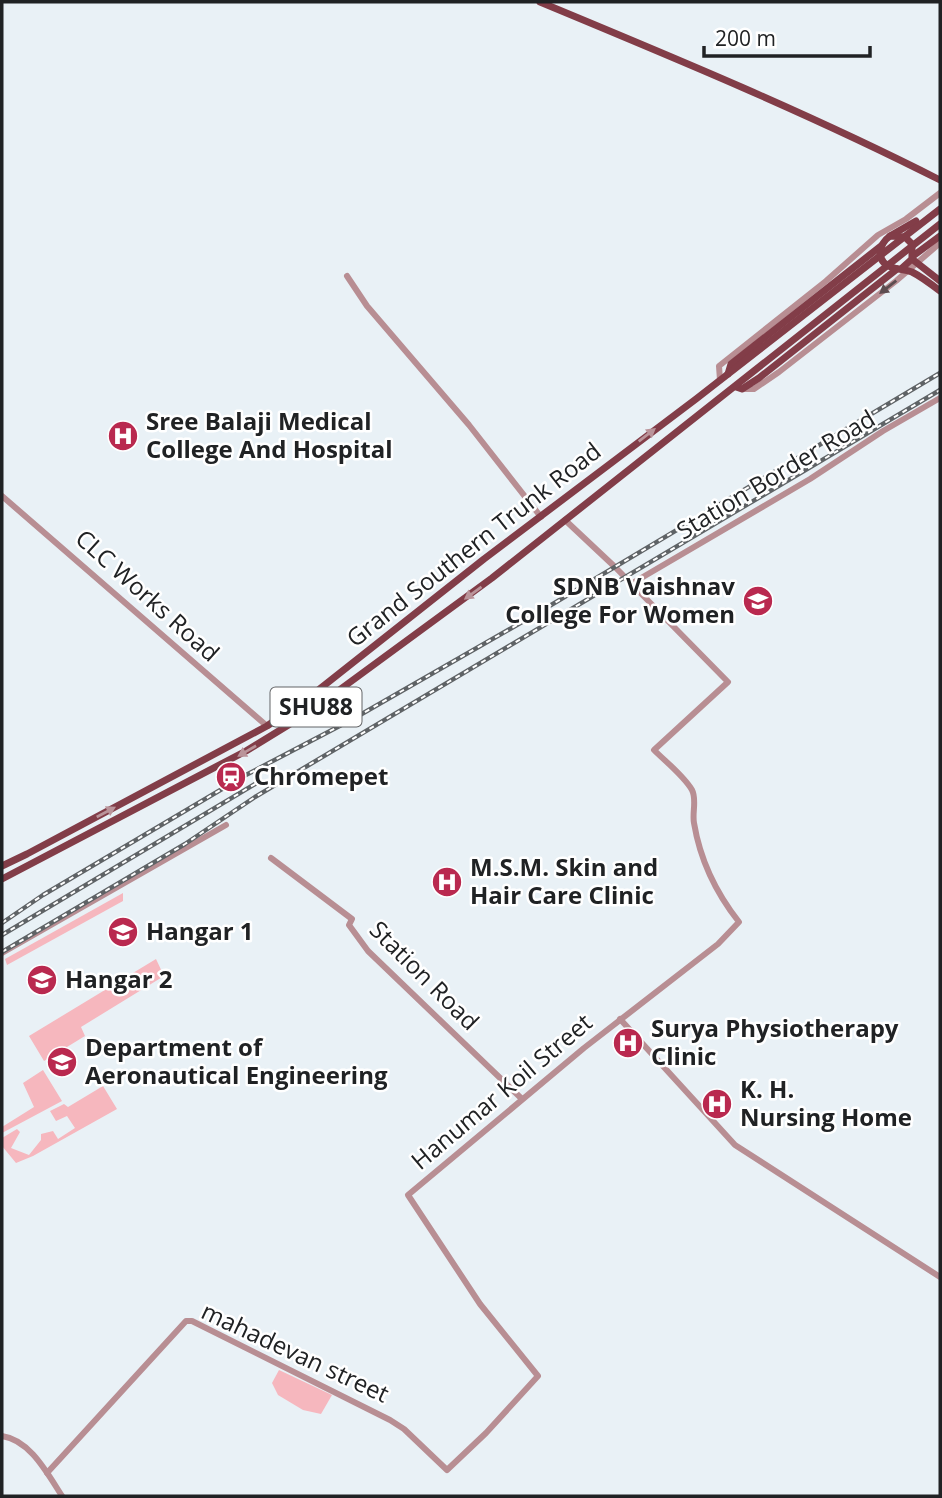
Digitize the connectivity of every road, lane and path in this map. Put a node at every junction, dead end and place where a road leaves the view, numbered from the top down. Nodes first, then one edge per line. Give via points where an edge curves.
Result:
1 (540, 2) edge
2 (940, 182) edge
3 (940, 194) edge
4 (940, 203) edge
5 (940, 209) edge
6 (940, 224) edge
7 (890, 236) junction
8 (940, 236) edge
9 (940, 243) edge
10 (881, 246) junction
11 (913, 258) junction
12 (902, 269) junction
13 (347, 276) dead end
14 (940, 281) edge
15 (940, 291) edge
16 (727, 374) junction
17 (720, 380) junction
18 (739, 388) junction
19 (940, 398) edge
20 (2, 496) edge
21 (541, 517) junction
22 (565, 520) junction
23 (631, 584) junction
24 (267, 726) junction
25 (226, 825) dead end
26 (271, 858) dead end
27 (2, 866) edge
28 (2, 879) edge
29 (2, 953) edge
30 (620, 1019) junction
31 (522, 1099) junction
32 (940, 1277) edge
33 (2, 1436) edge
34 (447, 1470) joint
35 (47, 1473) junction
36 (62, 1496) edge

1 - 2 main road via 665,53
3 - 17 street via 885,229 719,366
4 - 7 main road
5 - 16 main road, Grand Southern Trunk Road / SHU88
6 - 18 main road, Grand Southern Trunk Road / SHU88
7 - 10 main road, bridge
7 - 11 main road, bridge via 909,240
8 - 11 main road
9 - 12 street
10 - 12 main road, bridge via 883,261
10 - 16 main road via 740,356
11 - 12 main road, bridge
11 - 14 main road, bridge
12 - 15 main road, bridge
12 - 18 main road via 759,378
12 -> 18 street via 779,372 754,389
13 - 21 street
16 - 17 main road, Grand Southern Trunk Road / SHU88
21 -> 17 main road, Grand Southern Trunk Road / SHU88
18 - 22 main road, Grand Southern Trunk Road / SHU88 via 686,423
19 - 23 street, Station Border Road
20 - 24 street, CLC Works Road
21 - 24 main road, Grand Southern Trunk Road / SHU88
22 - 23 street
22 -> 28 main road, Grand Southern Trunk Road / SHU88 via 302,717
23 - 30 street, Hanumar Koil Street via 727,682 654,750 692,790 701,852 713,882 739,922 707,953
27 -> 24 main road, Grand Southern Trunk Road / SHU88
25 - 29 street
26 - 31 street, Station Road via 352,919 349,926 368,951
30 - 31 street, Hanumar Koil Street
30 - 32 street via 735,1145
31 - 34 street, Hanumar Koil Street via 408,1195 480,1304 538,1376
33 - 35 street via 17,1439
34 - 35 street, mahadevan street via 395,1423 189,1321
35 - 36 street

